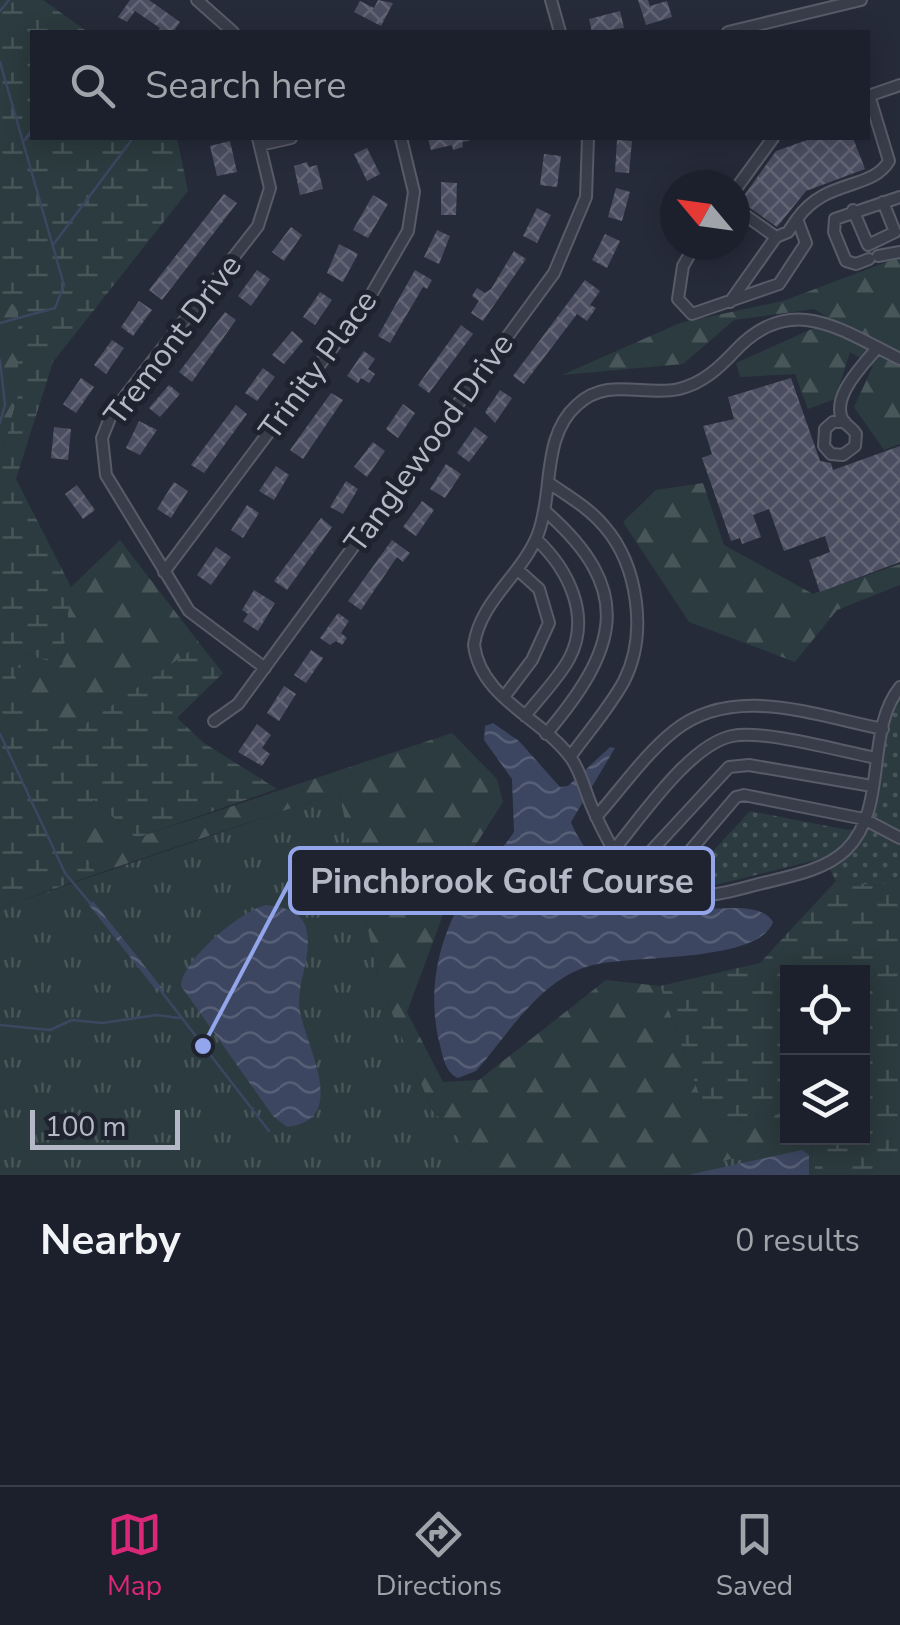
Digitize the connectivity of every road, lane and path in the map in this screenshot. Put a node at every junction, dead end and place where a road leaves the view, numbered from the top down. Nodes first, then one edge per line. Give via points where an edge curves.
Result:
1 (197, 0) edge
2 (551, 0) edge
3 (861, 0) edge
4 (230, 30) edge
5 (559, 30) edge
6 (736, 30) edge
7 (900, 85) edge
8 (870, 95) edge
9 (870, 102) edge
10 (401, 140) edge
11 (588, 140) edge
12 (772, 140) edge
13 (259, 141) edge
14 (750, 170) edge
15 (900, 196) edge
16 (883, 202) junction
17 (852, 210) junction
18 (750, 219) edge
19 (798, 219) junction
20 (776, 237) junction
21 (900, 252) edge
22 (687, 260) edge
23 (730, 303) junction
24 (877, 348) junction
25 (900, 359) edge
26 (844, 422) dead end
27 (549, 483) junction
28 (545, 512) junction
29 (536, 539) junction
30 (518, 570) junction
31 (164, 572) junction
32 (265, 668) junction
33 (900, 687) edge
34 (504, 697) junction
35 (525, 716) junction
36 (214, 721) dead end
37 (883, 729) junction
38 (546, 734) junction
39 (877, 758) junction
40 (573, 762) junction
41 (872, 786) junction
42 (596, 818) junction
43 (864, 819) junction
44 (900, 838) edge
45 (612, 852) junction
46 (629, 875) junction
47 (654, 893) junction

1 - 4 street
2 - 5 street
3 - 6 street
7 - 8 street
9 - 19 street via 888,151 886,167 820,194
10 - 31 street, Trinity Place via 414,192 408,231 368,300
11 - 32 street, Tanglewood Drive via 586,196 554,273
12 - 14 street
13 - 31 street, Tremont Drive via 270,188 258,226 120,403 102,438 106,474
15 - 16 street
16 - 17 street
16 - 17 street via 894,232 868,245
17 - 21 street via 835,218 848,262
18 - 20 street
19 - 20 street
19 - 23 street via 806,243 779,284
20 - 23 street
22 - 23 street via 678,303 696,314
24 - 25 street
24 - 26 street via 852,378 840,405
24 - 27 street via 823,322 782,320 755,332 696,384 594,393 557,432
27 - 28 street
27 - 40 street via 590,511 620,549 636,612 624,680
28 - 29 street
28 - 38 street via 594,566 608,615 602,655
29 - 30 street
29 - 35 street via 574,590 579,616 570,658
30 - 34 street via 485,610 474,645 483,674
30 - 34 street via 539,589 549,623
31 - 32 street, Tremont Drive via 198,621
32 - 36 street, Tanglewood Drive via 238,704
33 - 37 street
34 - 35 street
35 - 38 street
37 - 39 street
37 - 42 street via 760,705 714,710 671,734
38 - 40 street
39 - 41 street
39 - 45 street via 748,734 720,740 697,753
40 - 42 street
41 - 43 street
41 - 46 street via 729,767
42 - 45 street
43 - 44 street
43 - 47 street via 844,852 822,866 699,898
43 - 47 street via 744,795
45 - 46 street
46 - 47 street

